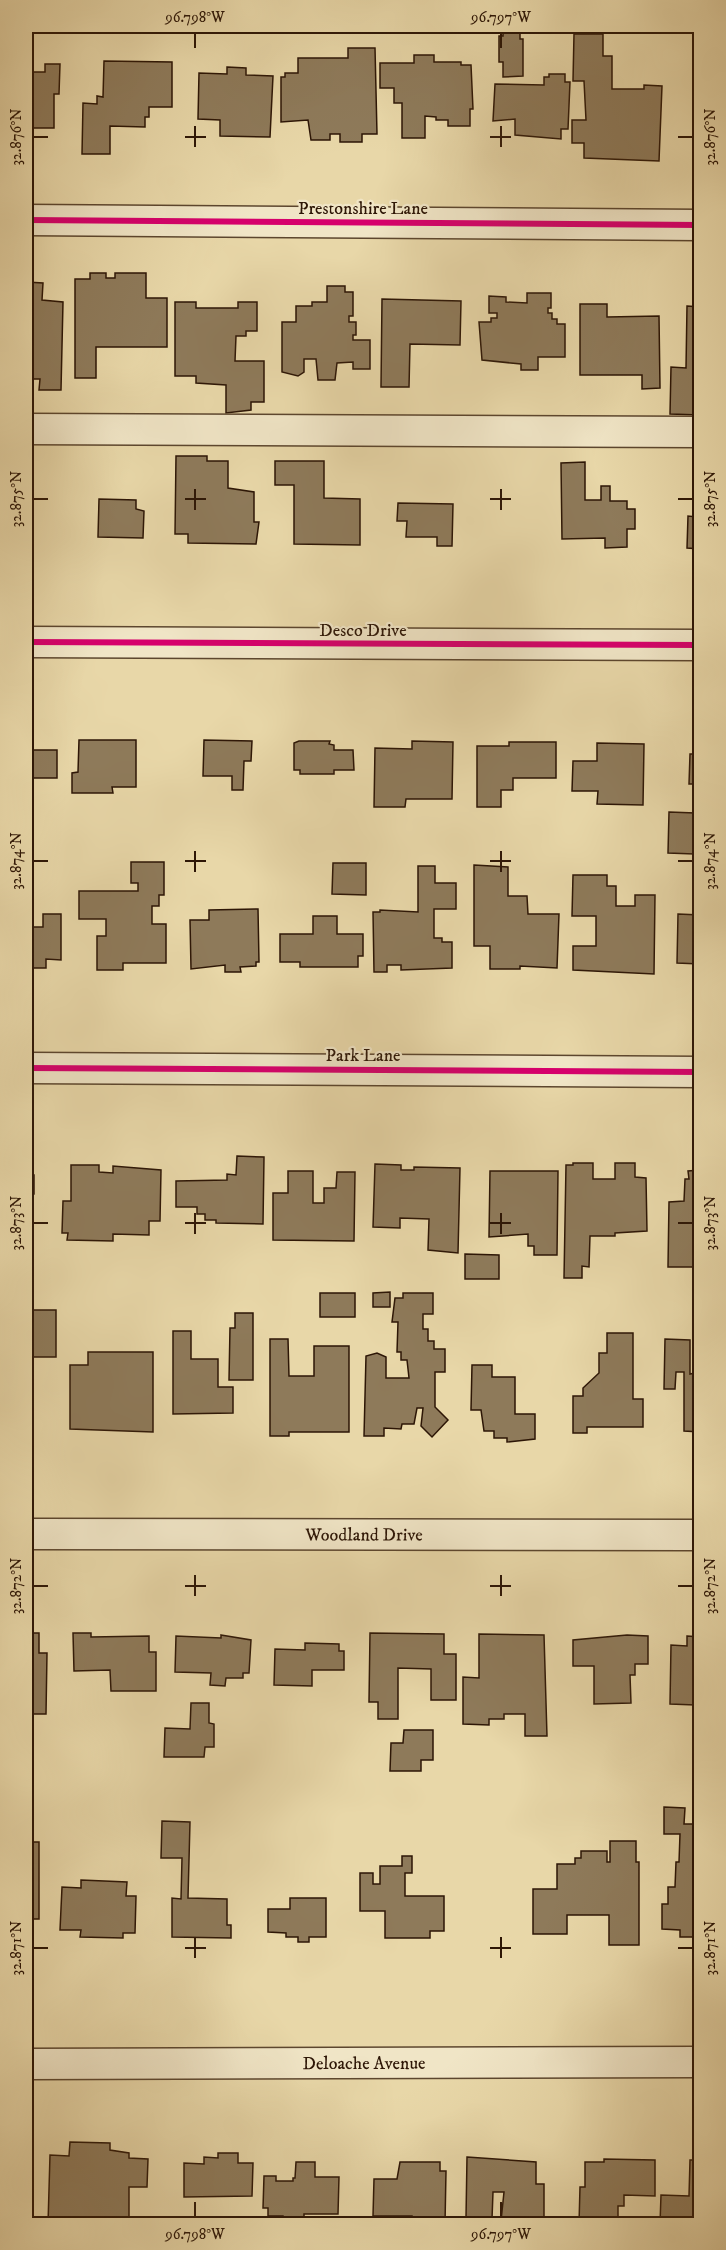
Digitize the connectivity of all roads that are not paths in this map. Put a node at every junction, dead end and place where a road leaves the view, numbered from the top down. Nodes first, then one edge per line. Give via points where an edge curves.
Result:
1 (26, 220) edge
2 (700, 225) edge
3 (26, 429) edge
4 (700, 432) edge
5 (26, 642) edge
6 (700, 645) edge
7 (26, 1068) edge
8 (700, 1072) edge
9 (26, 1534) edge
10 (700, 1535) edge
11 (700, 2062) edge
12 (26, 2064) edge

1 - 2 street, Prestonshire Lane
3 - 4 street
5 - 6 street, Desco Drive
7 - 8 street, Park Lane
9 - 10 street, Woodland Drive
11 - 12 street, Deloache Avenue

